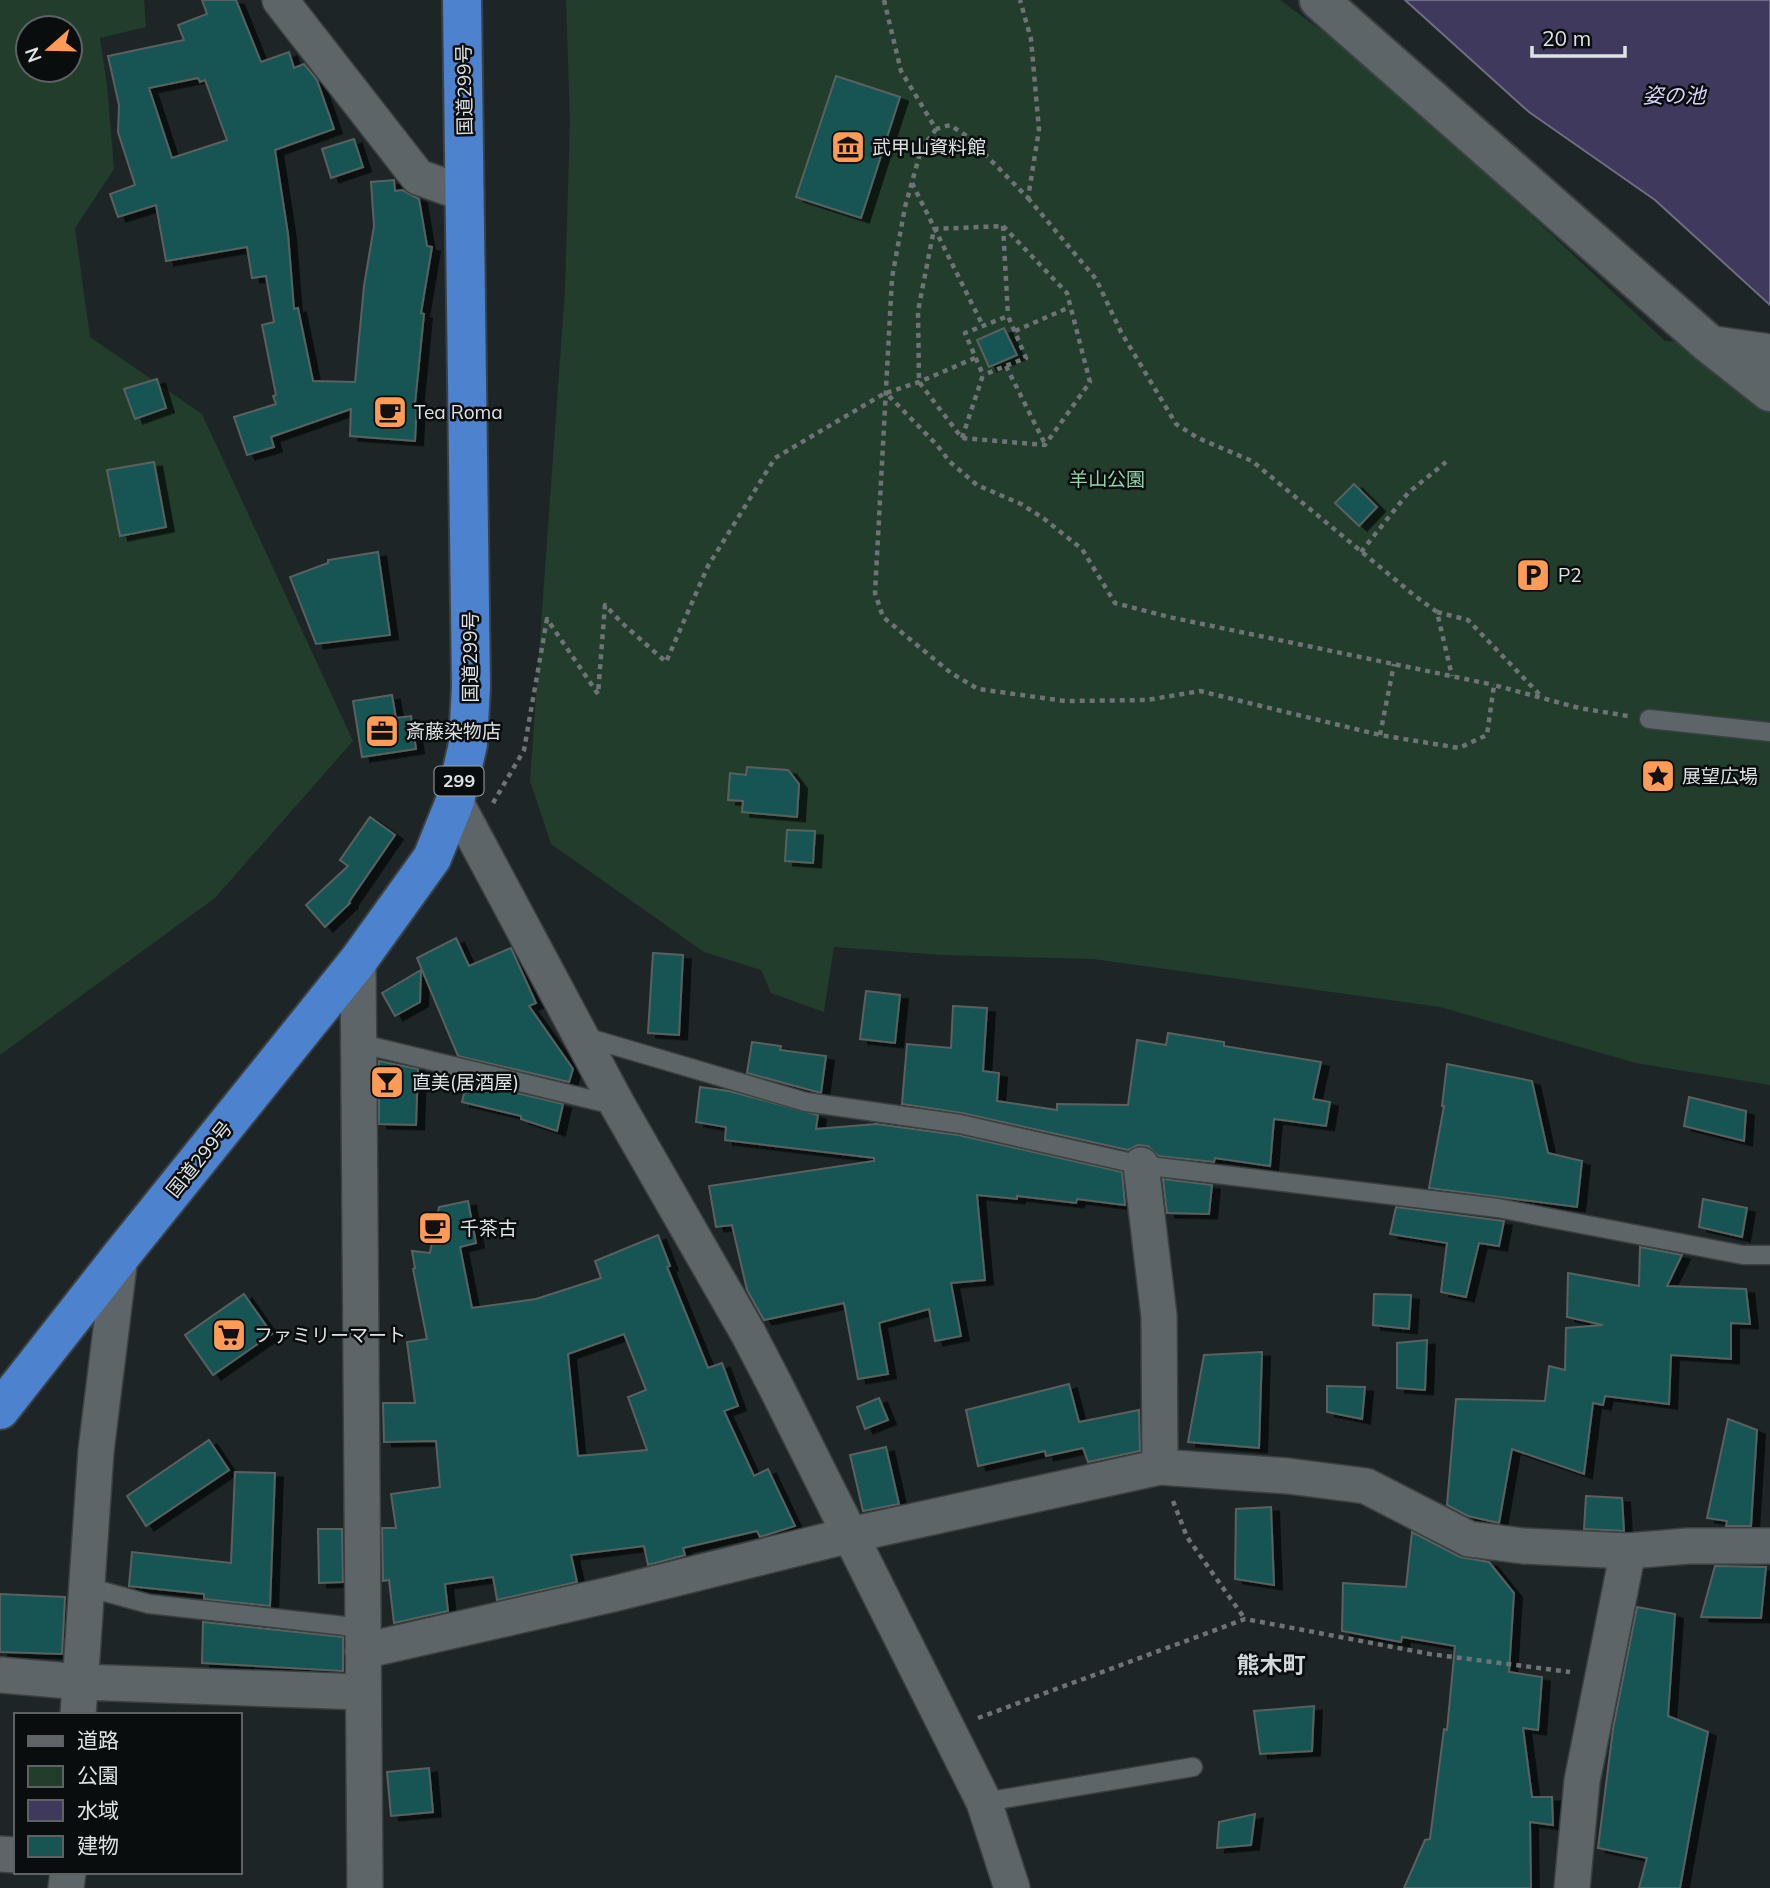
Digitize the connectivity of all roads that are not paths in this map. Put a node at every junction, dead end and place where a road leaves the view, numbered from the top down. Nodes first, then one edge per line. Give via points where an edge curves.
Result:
1 (280, 0) edge
2 (462, 0) edge
3 (1319, 0) edge
4 (466, 194) junction
5 (1708, 343) junction
6 (1770, 352) edge
7 (1770, 393) edge
8 (1649, 719) road end
9 (1770, 732) edge
10 (454, 801) junction
11 (358, 961) junction
12 (579, 1035) junction
13 (358, 1043) junction
14 (618, 1106) junction
15 (1141, 1166) junction
16 (1770, 1255) edge
17 (120, 1256) junction
18 (0, 1410) edge
19 (1160, 1467) junction
20 (850, 1535) junction
21 (1770, 1546) edge
22 (1628, 1551) junction
23 (87, 1587) junction
24 (363, 1639) junction
25 (0, 1675) edge
26 (363, 1692) junction
27 (80, 1698) edge
28 (1193, 1767) dead end
29 (984, 1802) junction
30 (365, 1888) edge
31 (1012, 1888) edge
32 (1572, 1888) edge

1 - 4 street via 418,177
2 - 4 highway, 国道299号 / 299
3 - 5 street
4 - 10 highway, 国道299号 / 299 via 471,686 468,744
5 - 6 street
5 - 7 street
8 - 9 lane
10 - 11 highway, 国道299号 / 299 via 432,858
10 - 12 street
11 - 13 street
11 - 17 highway, 国道299号 / 299
12 - 14 street
12 - 15 lane via 806,1102 960,1124
13 - 14 lane
13 - 24 street
14 - 20 street via 748,1333
15 - 16 lane via 1497,1208 1743,1255
15 - 19 street via 1159,1316
17 - 18 highway, 国道299号 / 299
17 - 23 street via 96,1451
19 - 20 street
19 - 22 street via 1366,1486 1469,1539
20 - 24 street via 613,1594
20 - 29 street
21 - 22 street
22 - 32 street via 1582,1781
23 - 24 lane via 149,1604
23 - 27 street
24 - 26 street
25 - 27 street
26 - 27 street
26 - 30 street
28 - 29 lane
29 - 31 street

